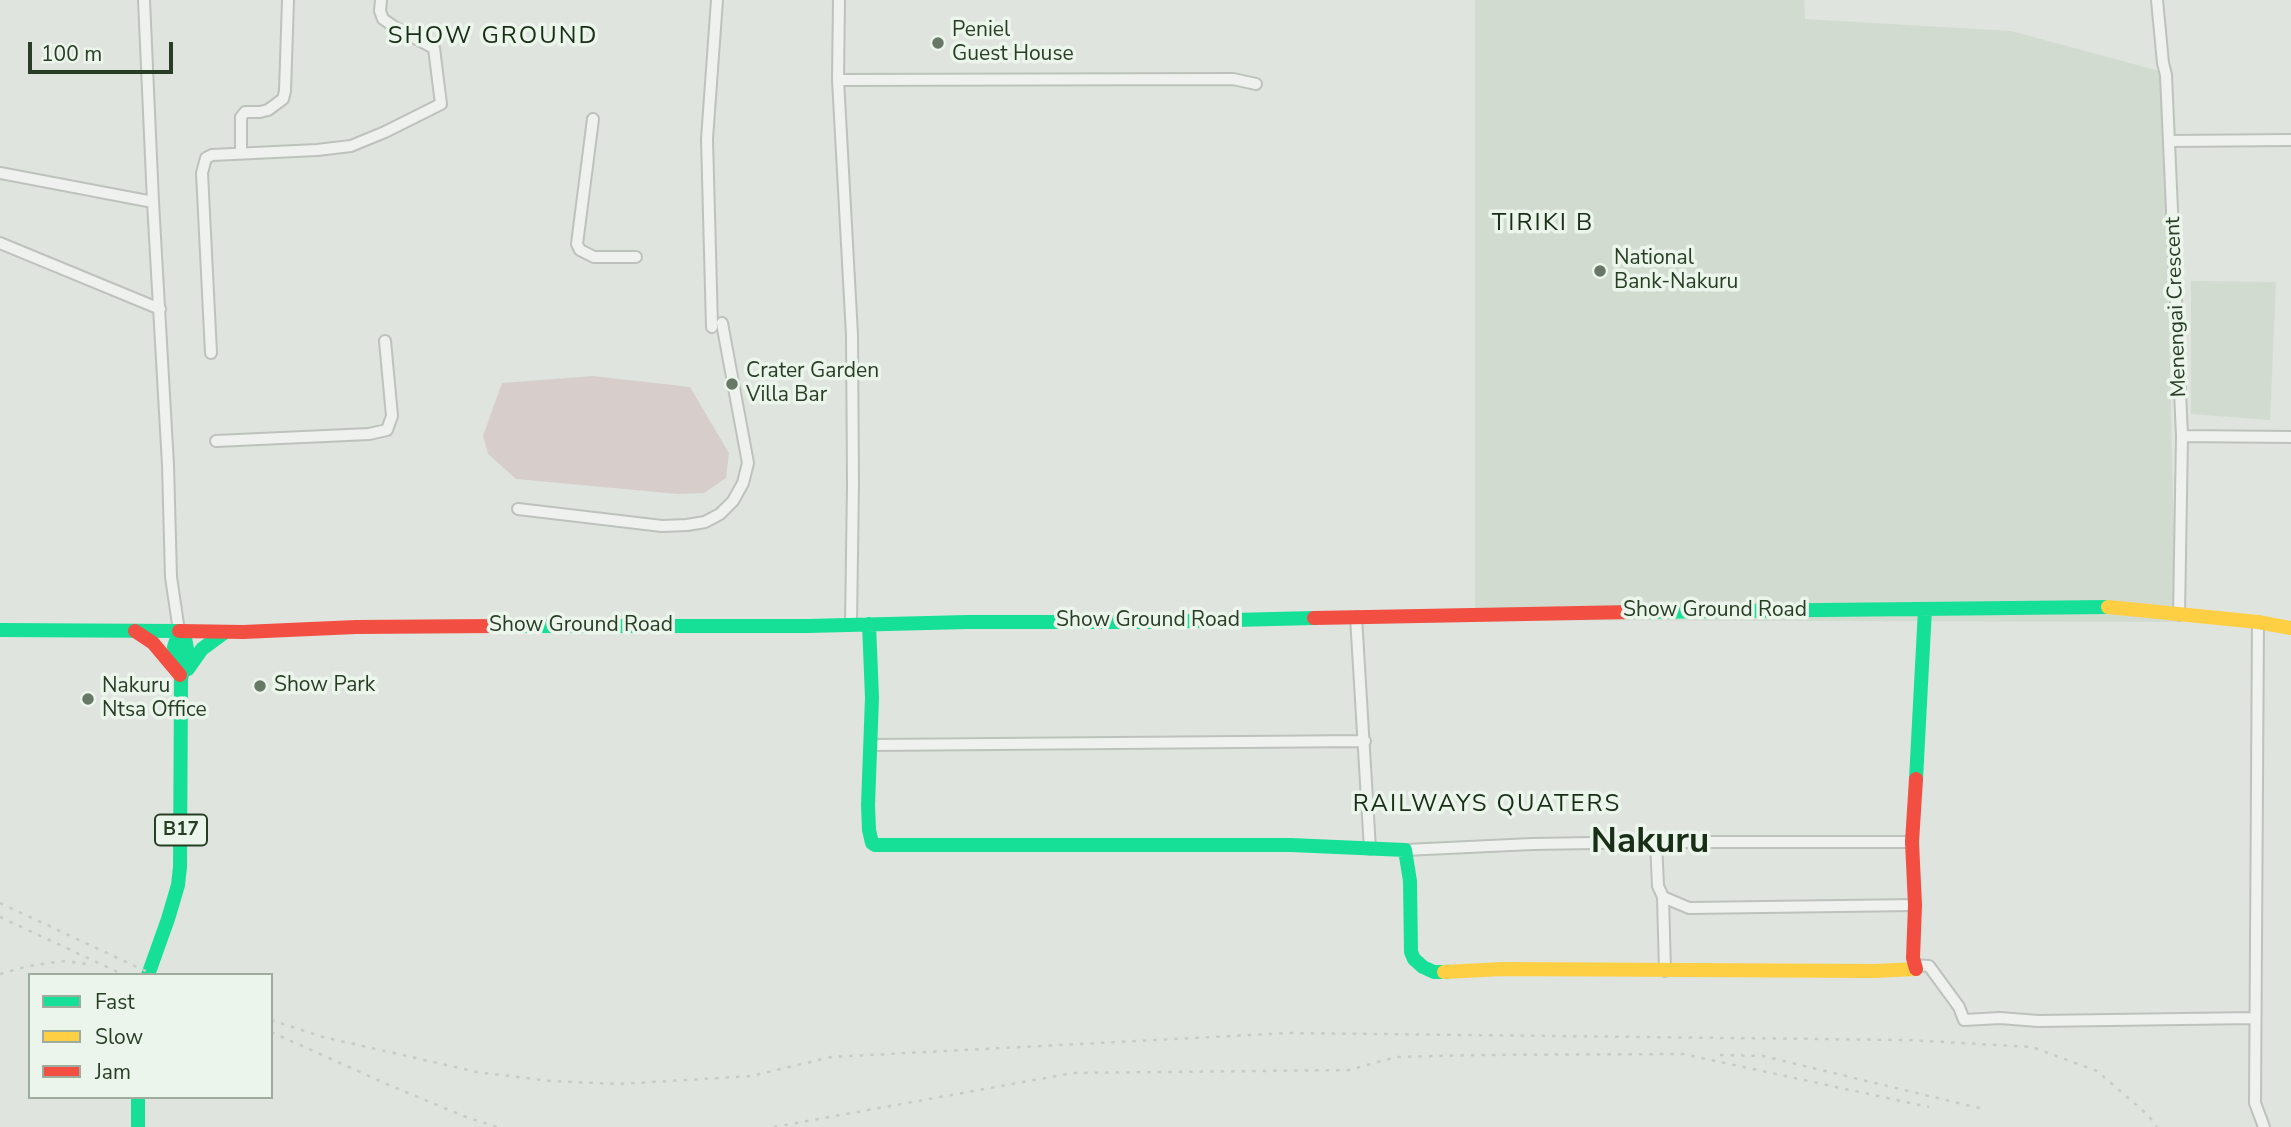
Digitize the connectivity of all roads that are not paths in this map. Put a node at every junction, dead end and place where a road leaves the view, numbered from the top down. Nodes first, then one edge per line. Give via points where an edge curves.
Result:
1 (144, 0) edge
2 (288, 0) edge
3 (381, 0) edge
4 (718, 0) edge
5 (839, 0) edge
6 (2157, 0) edge
7 (838, 80) junction
8 (1256, 84) dead end
9 (593, 119) dead end
10 (2291, 140) edge
11 (2170, 141) junction
12 (241, 153) junction
13 (0, 173) edge
14 (153, 202) junction
15 (0, 243) edge
16 (636, 257) dead end
17 (160, 309) junction
18 (385, 341) dead end
19 (211, 352) dead end
20 (2182, 436) junction
21 (2291, 437) edge
22 (216, 441) dead end
23 (518, 509) dead end
24 (1925, 610) junction
25 (2179, 615) junction
26 (1356, 617) junction
27 (2258, 622) junction
28 (869, 624) junction
29 (851, 625) junction
30 (2291, 628) edge
31 (134, 630) junction
32 (0, 631) edge
33 (179, 631) junction
34 (225, 632) junction
35 (181, 677) junction
36 (1365, 741) junction
37 (871, 745) junction
38 (1656, 842) junction
39 (1912, 842) junction
40 (1370, 849) junction
41 (1405, 850) junction
42 (1663, 897) junction
43 (1915, 905) junction
44 (1915, 965) junction
45 (1665, 971) junction
46 (149, 973) edge
47 (2255, 1018) junction
48 (138, 1099) edge
49 (138, 1127) edge
50 (2264, 1127) edge

1 - 14 street
2 - 12 street via 283,99 268,110 245,111
3 - 12 street via 383,19 434,48 442,104 351,146
4 - 23 street via 707,139 717,325 748,463 743,483 720,514 687,526
5 - 7 street
6 - 11 street, Menengai Crescent
7 - 8 street via 1233,79
7 - 29 street via 852,335
9 - 16 street via 578,244 594,257
10 - 11 street
11 - 20 street, Menengai Crescent
12 - 19 street via 212,155 203,163
13 - 14 street
14 - 17 street
15 - 17 street
17 - 33 street via 171,577
18 - 22 street via 392,416 387,430
20 - 21 street
20 - 25 street, Menengai Crescent
24 - 25 main road, Show Ground Road via 2117,607
24 - 26 main road, Show Ground Road
24 - 39 main road
25 - 27 main road, Show Ground Road
26 - 28 main road, Show Ground Road
26 - 36 street
27 - 30 main road, Show Ground Road
27 - 47 street
28 - 29 main road, Show Ground Road
28 - 37 main road
29 - 34 main road, Show Ground Road via 438,626
31 - 32 main road, Show Ground Road
31 - 33 main road, Show Ground Road
31 - 35 main road via 153,643
33 - 34 main road, Show Ground Road
33 - 35 main road, B17 via 187,649
34 - 35 main road via 202,649
35 - 46 main road, B17 via 180,867
36 - 37 street
36 - 40 street
37 - 40 main road via 869,830 872,843 879,846 1171,844
38 - 39 street
38 - 41 street
38 - 42 street via 1658,886
39 - 43 main road
40 - 41 main road
41 - 45 main road via 1411,952 1423,967 1446,973
42 - 43 street via 1689,908
42 - 45 street
43 - 44 main road
44 - 45 main road via 1917,969 1907,971
44 - 47 street via 1929,966 1964,1020
47 - 50 street via 2255,1103
48 - 49 main road

